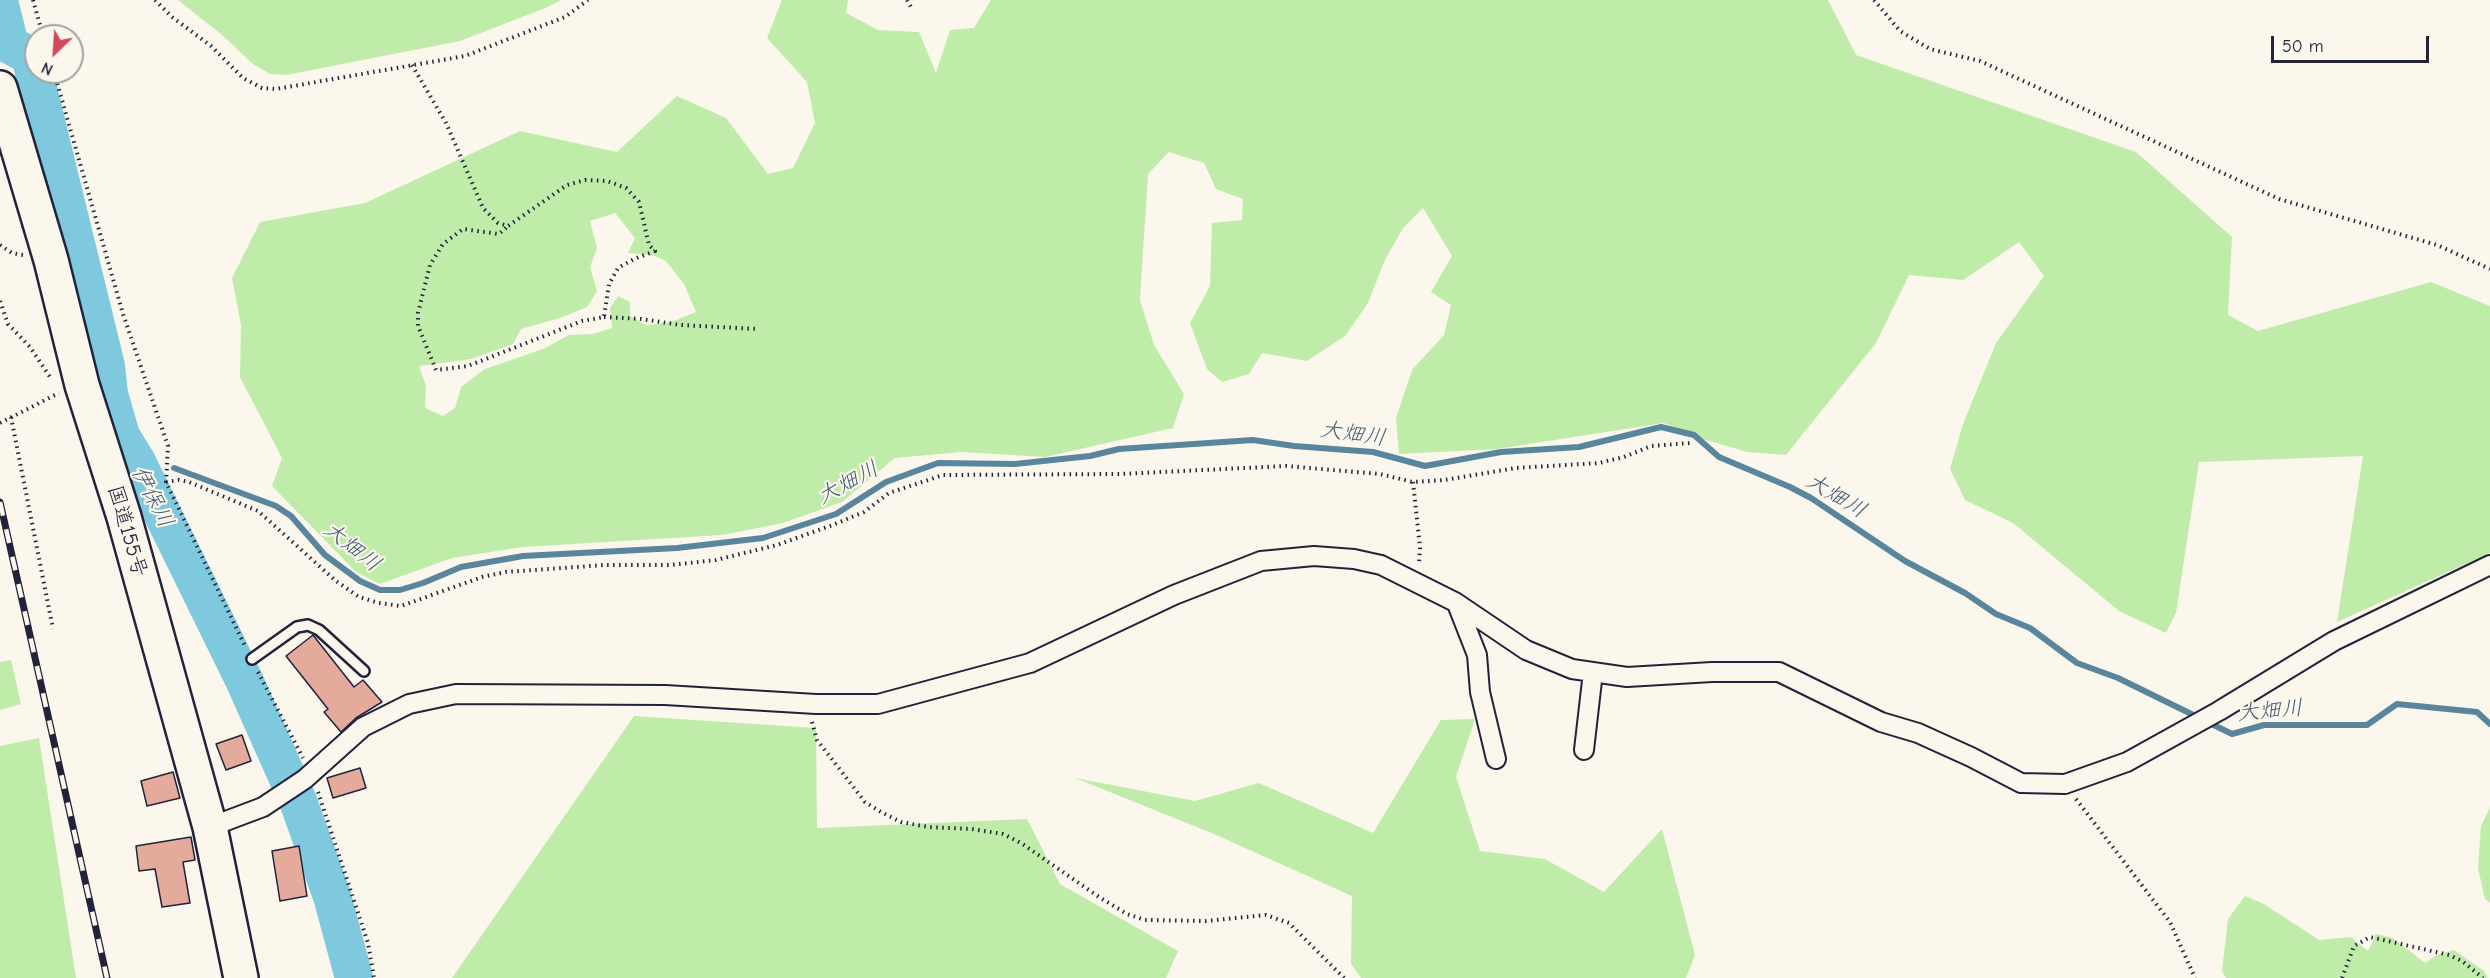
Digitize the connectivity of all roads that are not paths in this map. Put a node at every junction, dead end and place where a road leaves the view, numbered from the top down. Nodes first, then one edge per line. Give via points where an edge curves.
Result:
1 (0, 88) edge
2 (2490, 565) edge
3 (1457, 604) junction
4 (252, 659) road end
5 (364, 671) dead end
6 (1593, 672) junction
7 (1584, 750) dead end
8 (1496, 759) dead end
9 (210, 827) junction
10 (241, 978) edge

1 - 9 highway, 国道155号 via 51,260 69,390 124,517
2 - 6 street via 2334,641 2127,762 2065,784 2020,783 1971,757 1918,733 1881,722 1779,672 1627,677
3 - 6 street via 1526,650 1572,669
3 - 8 street via 1477,655 1480,692
3 - 9 street via 1382,565 1314,556 1262,561 1174,595 1029,663 878,704 665,695 456,694 409,704 363,727 283,794 263,807
4 - 5 lane via 297,627 308,625 320,630
6 - 7 street
9 - 10 highway, 国道155号

